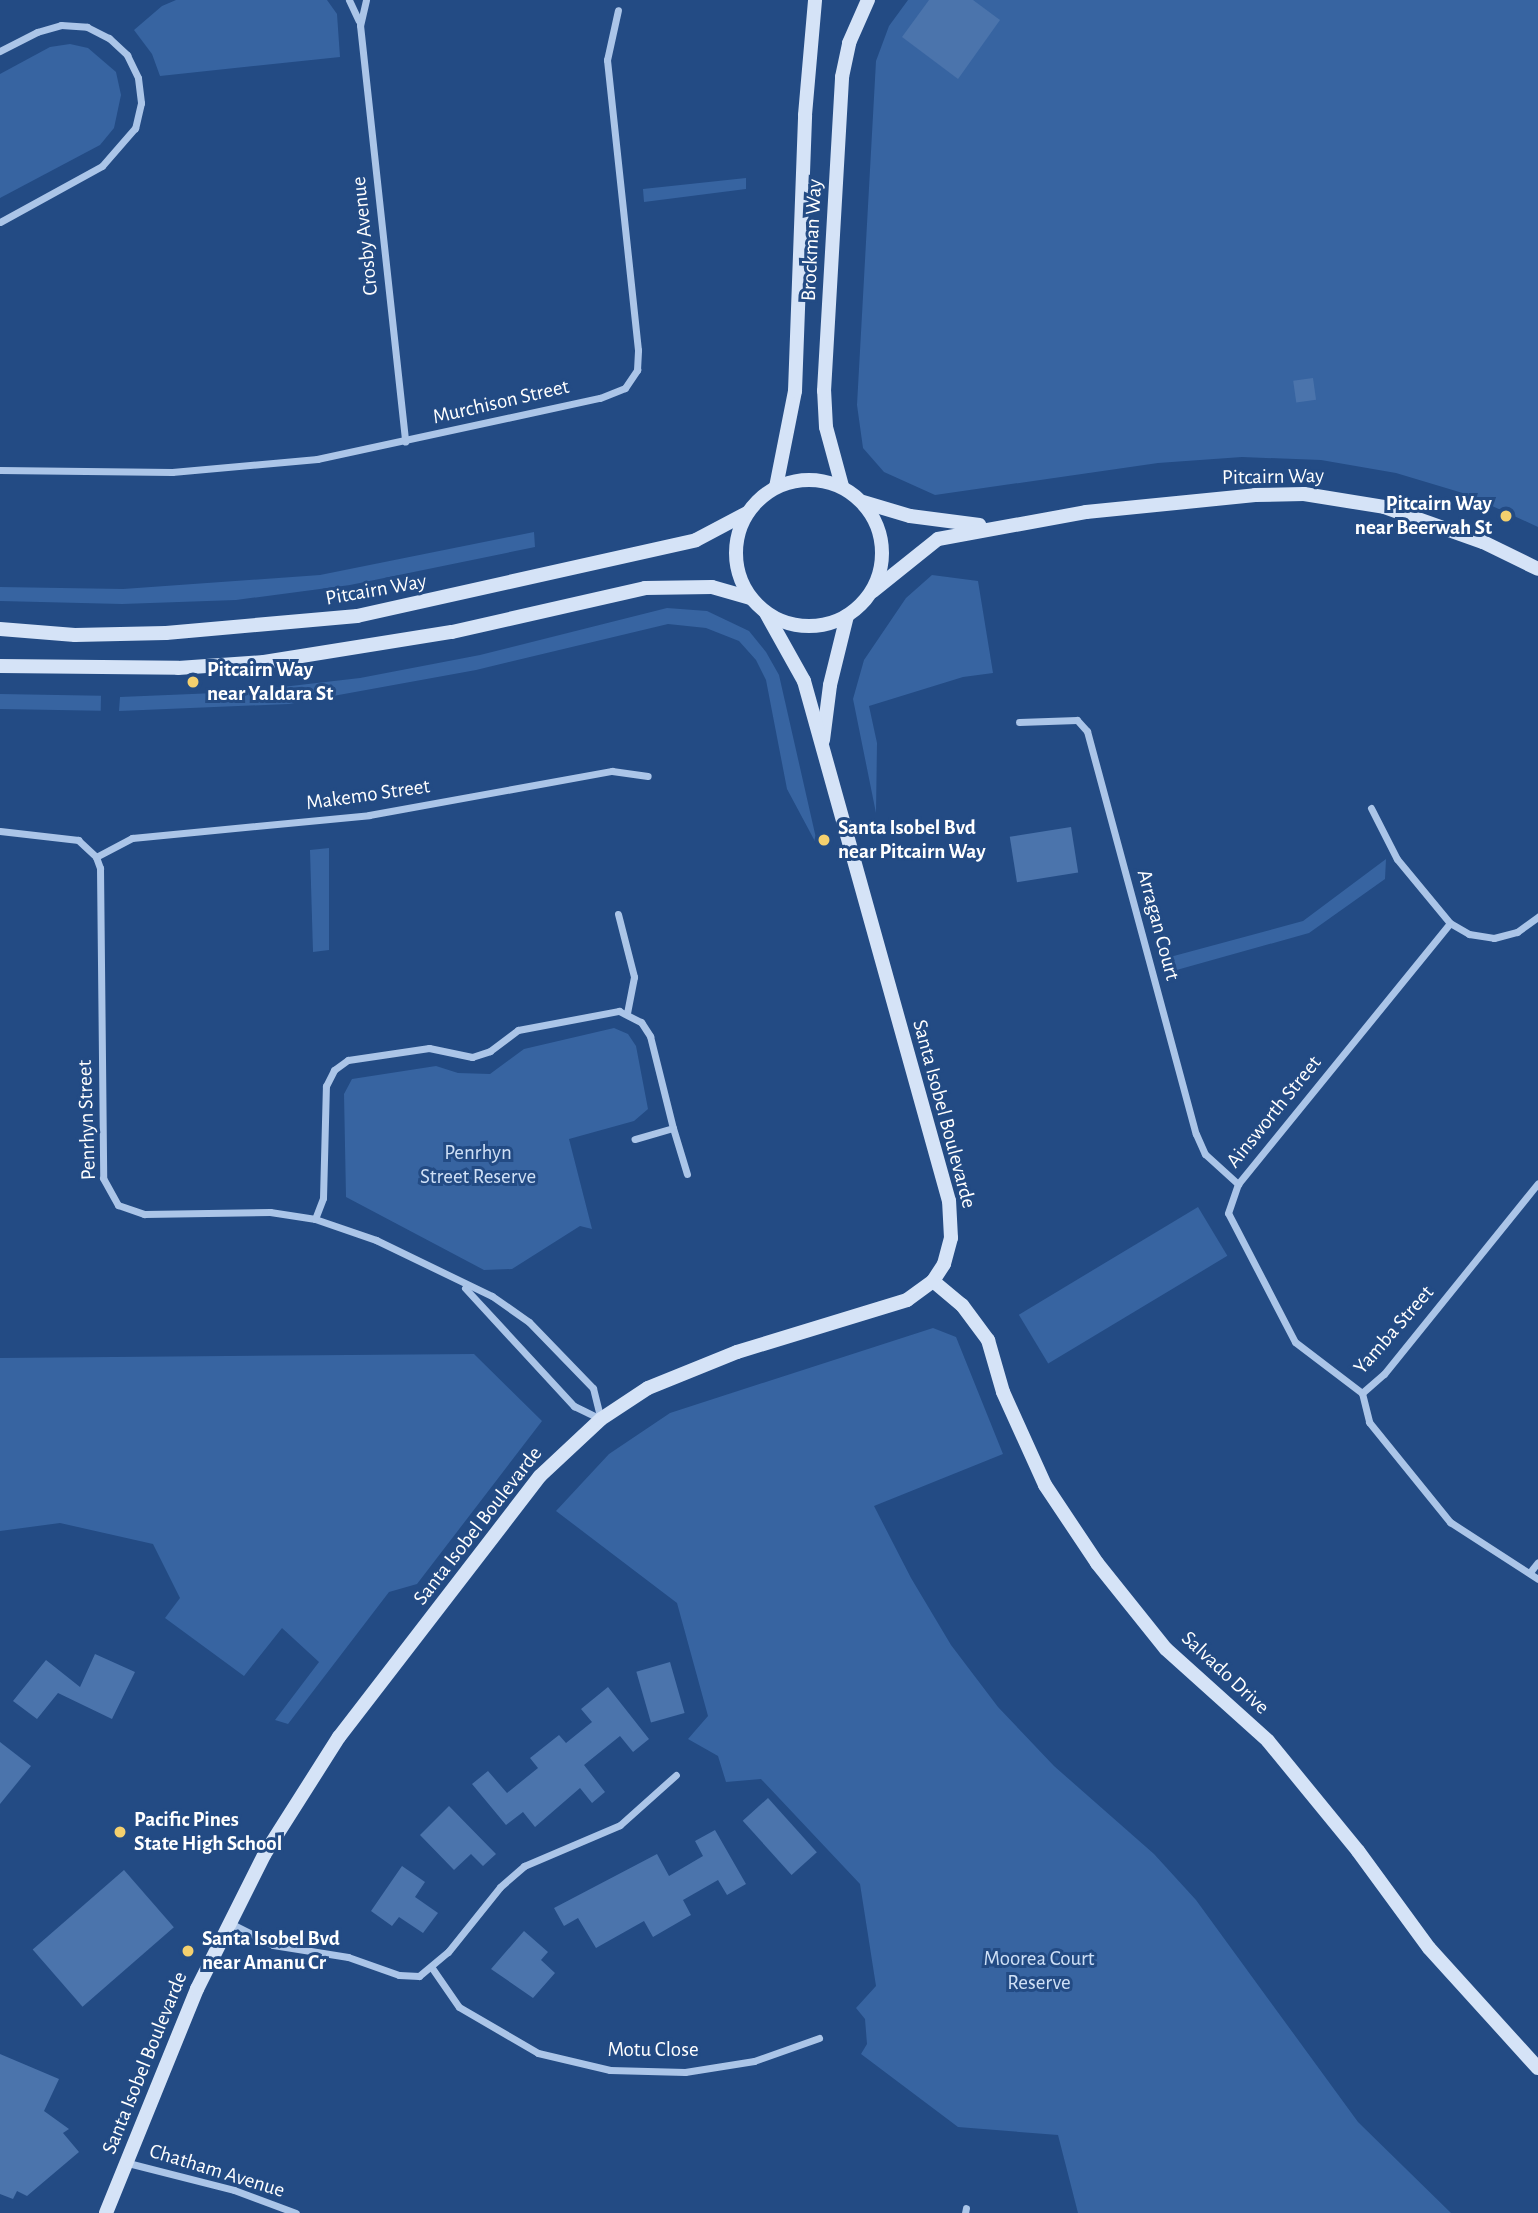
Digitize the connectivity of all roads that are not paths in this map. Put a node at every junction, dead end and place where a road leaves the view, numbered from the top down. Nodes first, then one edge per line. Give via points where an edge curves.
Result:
1 (349, 0) edge
2 (366, 0) edge
3 (815, 0) edge
4 (869, 0) edge
5 (618, 10) dead end
6 (360, 25) junction
7 (0, 51) edge
8 (0, 222) edge
9 (405, 442) junction
10 (0, 470) edge
11 (842, 486) junction
12 (776, 487) junction
13 (863, 502) junction
14 (747, 513) junction
15 (998, 526) junction
16 (1538, 569) edge
17 (873, 591) junction
18 (750, 598) junction
19 (766, 613) junction
20 (846, 616) junction
21 (0, 629) edge
22 (0, 666) edge
23 (1019, 722) dead end
24 (822, 748) junction
25 (649, 776) dead end
26 (1371, 808) dead end
27 (0, 831) edge
28 (96, 857) junction
29 (618, 914) dead end
30 (1538, 917) edge
31 (1450, 923) junction
32 (626, 1013) junction
33 (673, 1128) junction
34 (635, 1139) dead end
35 (687, 1174) dead end
36 (1538, 1183) edge
37 (1238, 1184) junction
38 (315, 1219) junction
39 (933, 1281) junction
40 (462, 1285) junction
41 (1362, 1393) junction
42 (601, 1419) junction
43 (1538, 1562) edge
44 (1531, 1571) junction
45 (1538, 1578) edge
46 (676, 1775) dead end
47 (227, 1922) junction
48 (432, 1968) junction
49 (819, 2038) dead end
50 (1538, 2068) edge
51 (128, 2162) junction
52 (106, 2213) edge
53 (296, 2213) edge

1 - 6 street, Crosby Avenue
2 - 6 street, Crosby Avenue
3 - 12 street, Brockman Way via 795,391
4 - 11 street, Brockman Way via 849,43 842,77 824,391 826,427
5 - 9 street, Murchison Street via 607,60 638,350 635,376 625,388 610,395
6 - 9 street, Crosby Avenue
7 - 8 street via 61,25 86,27 109,38 127,55 138,78 141,103 135,128 102,166
9 - 10 street, Murchison Street via 317,459 208,470
11 - 12 street via 820,479
11 - 13 street
12 - 14 street
13 - 15 street, Pitcairn Way via 920,518
13 - 17 street via 877,522 883,545
14 - 18 street via 735,556
14 - 21 street, Pitcairn Way via 696,540 357,616 166,633 75,635
15 - 16 street, Pitcairn Way via 1177,503 1304,494 1384,507 1483,542
15 - 17 street, Pitcairn Way via 938,539
17 - 20 street
18 - 19 street
18 - 22 street via 712,587 645,588 452,632 264,662 178,668
19 - 20 street via 806,626
19 - 24 street, Santa Isobel Boulevarde via 804,681
20 - 24 street, Santa Isobel Boulevarde
23 - 37 street, Arragan Court via 1077,720 1087,731 1196,1134 1205,1154
24 - 39 street, Santa Isobel Boulevarde via 949,1201 951,1238
25 - 28 street, Makemo Street via 612,771 369,816 132,838
26 - 31 street via 1397,859
27 - 28 street via 65,836 78,840
28 - 38 street, Penrhyn Street via 101,878 103,1178 111,1197 128,1210 144,1214 270,1212
29 - 32 street via 634,977
30 - 31 street via 1517,932 1494,938 1469,934
31 - 37 street, Ainsworth Street
32 - 33 street via 641,1022 650,1036
32 - 38 street via 611,1011 518,1030 490,1051 472,1057 429,1048 341,1064 326,1086 323,1198
33 - 34 street
33 - 35 street
36 - 41 street, Yamba Street via 1384,1374
37 - 41 street, Ainsworth Street via 1228,1213 1232,1227 1287,1329 1305,1352
38 - 40 street, Penrhyn Street via 376,1240
39 - 42 street, Santa Isobel Boulevarde via 907,1300 684,1371
39 - 50 street, Salvado Drive via 962,1305 988,1340 1003,1392 1045,1485 1097,1563 1166,1649 1268,1741 1359,1851 1429,1948
40 - 42 street, Penrhyn Street via 575,1406
40 - 42 street, Penrhyn Street via 492,1296 529,1322 593,1388
41 - 44 street, Yamba Street via 1369,1422 1450,1522
42 - 47 street, Santa Isobel Boulevarde via 540,1476 383,1678 271,1843
43 - 44 street
44 - 45 street, Yamba Street
46 - 48 street via 621,1825 524,1866 499,1887
47 - 48 street via 273,1945 348,1957 399,1975 419,1976
47 - 51 street, Santa Isobel Boulevarde
48 - 49 street, Motu Close via 458,2007 538,2053 610,2070 685,2072 754,2061
51 - 52 street, Santa Isobel Boulevarde
51 - 53 street, Chatham Avenue via 234,2190

